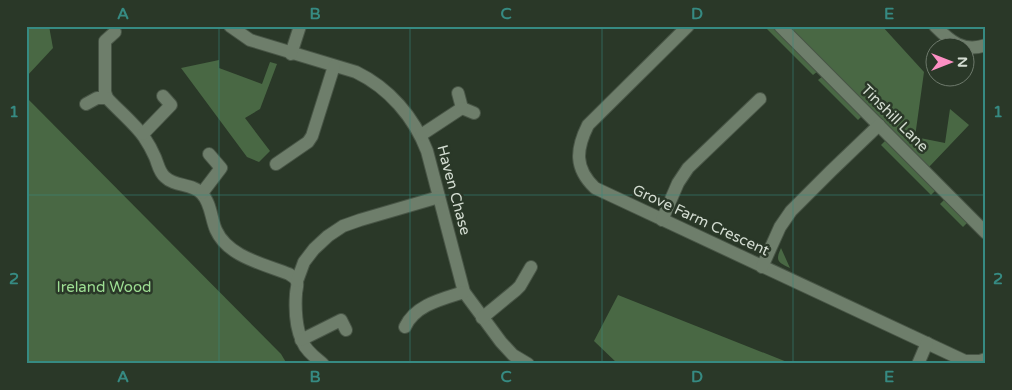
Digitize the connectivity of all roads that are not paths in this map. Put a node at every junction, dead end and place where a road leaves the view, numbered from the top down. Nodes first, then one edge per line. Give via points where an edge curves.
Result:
1 (230, 26) edge
2 (300, 26) edge
3 (688, 26) edge
4 (780, 26) edge
5 (935, 26) edge
6 (115, 32) dead end
7 (986, 45) edge
8 (291, 54) junction
9 (334, 66) junction
10 (458, 93) dead end
11 (163, 96) dead end
12 (107, 98) junction
13 (760, 99) dead end
14 (86, 104) dead end
15 (462, 108) junction
16 (474, 113) dead end
17 (879, 125) junction
18 (143, 134) junction
19 (421, 135) junction
20 (209, 154) dead end
21 (276, 164) dead end
22 (202, 194) junction
23 (439, 198) junction
24 (662, 220) junction
25 (986, 233) edge
26 (531, 267) dead end
27 (762, 267) junction
28 (297, 281) junction
29 (464, 292) junction
30 (482, 318) junction
31 (405, 327) dead end
32 (346, 330) dead end
33 (301, 340) junction
34 (927, 343) junction
35 (508, 359) edge
36 (986, 359) edge
37 (323, 364) edge
38 (528, 364) edge
39 (918, 364) edge

1 - 8 street, Haven Chase via 250,40
2 - 8 street
3 - 24 street, Grove Farm Crescent via 588,125 579,146 579,157 588,182
4 - 17 street, Tinshill Lane
5 - 7 street via 958,45 974,48
6 - 12 street via 105,41
8 - 9 street, Haven Chase
9 - 19 street, Haven Chase via 369,78 396,102
9 - 21 street via 312,136
10 - 15 street
11 - 18 street via 172,105
12 - 14 street via 97,98
12 - 18 street
13 - 24 street via 688,168
15 - 16 street
15 - 19 street
17 - 25 street, Tinshill Lane
17 - 27 street via 791,211
18 - 22 street via 163,176 170,182 188,186
19 - 23 street, Haven Chase
20 - 22 street via 221,168
22 - 28 street via 223,242 232,250 289,274
23 - 28 street via 343,226 314,249 304,262
23 - 29 street, Haven Chase
24 - 27 street, Grove Farm Crescent
26 - 30 street via 520,286
27 - 34 street, Grove Farm Crescent
28 - 33 street via 296,307
29 - 30 street, Haven Chase
29 - 31 street via 421,309 408,319
30 - 35 street, Haven Chase via 501,342
32 - 33 street via 341,320
33 - 37 street
34 - 36 street, Grove Farm Crescent via 972,362
34 - 39 street
35 - 38 street, Haven Chase

